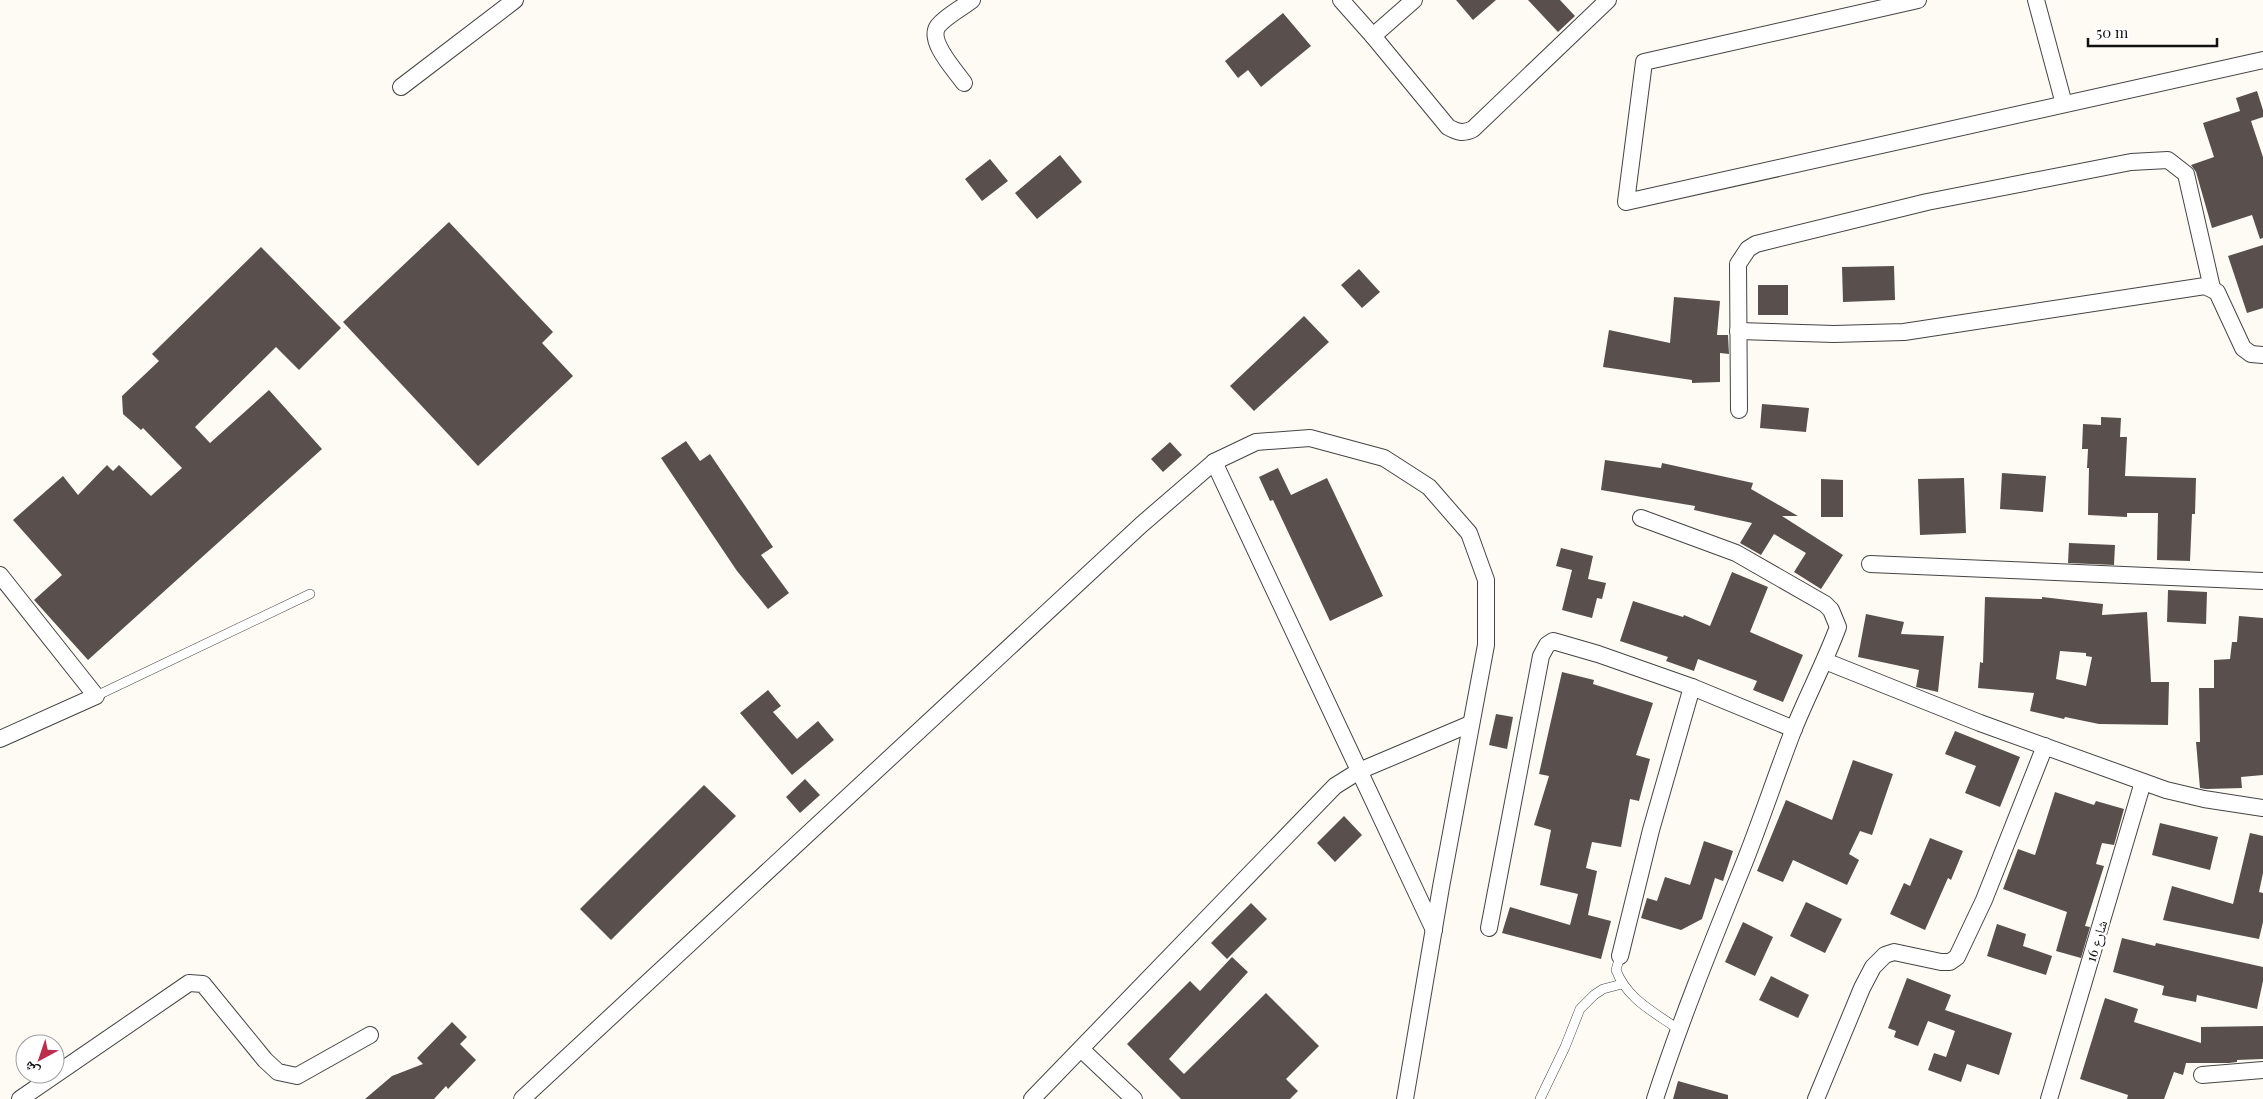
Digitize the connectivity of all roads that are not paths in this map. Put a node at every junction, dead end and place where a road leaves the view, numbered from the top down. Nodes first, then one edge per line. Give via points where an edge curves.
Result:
1 (515, 0) edge
2 (972, 0) edge
3 (1341, 0) edge
4 (1414, 0) edge
5 (1608, 0) edge
6 (1918, 0) edge
7 (2036, 0) edge
8 (1373, 36) junction
9 (2263, 60) edge
10 (964, 83) dead end
11 (401, 87) dead end
12 (2064, 104) junction
13 (2212, 288) junction
14 (1738, 332) junction
15 (2263, 355) edge
16 (1739, 410) dead end
17 (1214, 462) junction
18 (1641, 518) dead end
19 (1870, 564) dead end
20 (0, 574) edge
21 (2263, 581) edge
22 (310, 594) dead end
23 (1825, 661) junction
24 (1692, 687) junction
25 (96, 696) junction
26 (1470, 724) junction
27 (1794, 729) junction
28 (0, 739) edge
29 (2045, 746) junction
30 (1360, 771) junction
31 (2143, 782) junction
32 (2263, 808) edge
33 (1489, 928) dead end
34 (1434, 930) junction
35 (1620, 956) joint
36 (1622, 984) junction
37 (1678, 1029) junction
38 (370, 1035) dead end
39 (1082, 1050) junction
40 (2263, 1070) edge
41 (2202, 1075) dead end
42 (20, 1099) edge
43 (522, 1099) edge
44 (1032, 1099) edge
45 (1134, 1099) edge
46 (1406, 1099) edge
47 (1540, 1099) edge
48 (1655, 1099) edge
49 (1816, 1099) edge
50 (2049, 1099) edge

1 - 11 street
2 - 10 street via 938,26 934,35 936,43
3 - 8 street
4 - 8 street
5 - 8 street via 1466,133 1448,127
6 - 12 street via 1644,62 1626,202
7 - 12 street
9 - 12 street
13 - 14 street via 2205,286 1904,332
13 - 14 street via 2186,174 2168,160 2132,162 1927,202 1756,244 1748,249 1738,264
13 - 15 street via 2217,292 2243,348 2252,354
14 - 16 street
17 - 26 street via 1256,442 1310,438 1384,458 1430,487 1469,533 1486,580 1486,645
17 - 30 street
17 - 43 street via 1141,525
18 - 23 street via 1736,553 1832,610 1838,627
19 - 21 street
20 - 25 street
22 - 25 lane
23 - 27 street
23 - 29 street
24 - 27 street
24 - 33 street via 1561,643 1553,641 1547,645 1541,656
24 - 35 street via 1651,830
25 - 28 street
26 - 30 street
26 - 34 street
27 - 37 street
29 - 31 street
29 - 49 street via 1984,900 1957,957 1950,962 1941,962 1894,952 1884,955 1862,988
30 - 34 street
30 - 39 street via 1335,786
31 - 32 street via 2204,799
31 - 50 street, شارع 16
34 - 46 street
35 - 36 lane via 1616,970
36 - 37 lane via 1644,1006
36 - 47 lane via 1594,995 1580,1009
37 - 48 street
38 - 42 street via 297,1076 278,1072 203,984 188,983
39 - 44 street
39 - 45 street
40 - 41 street

